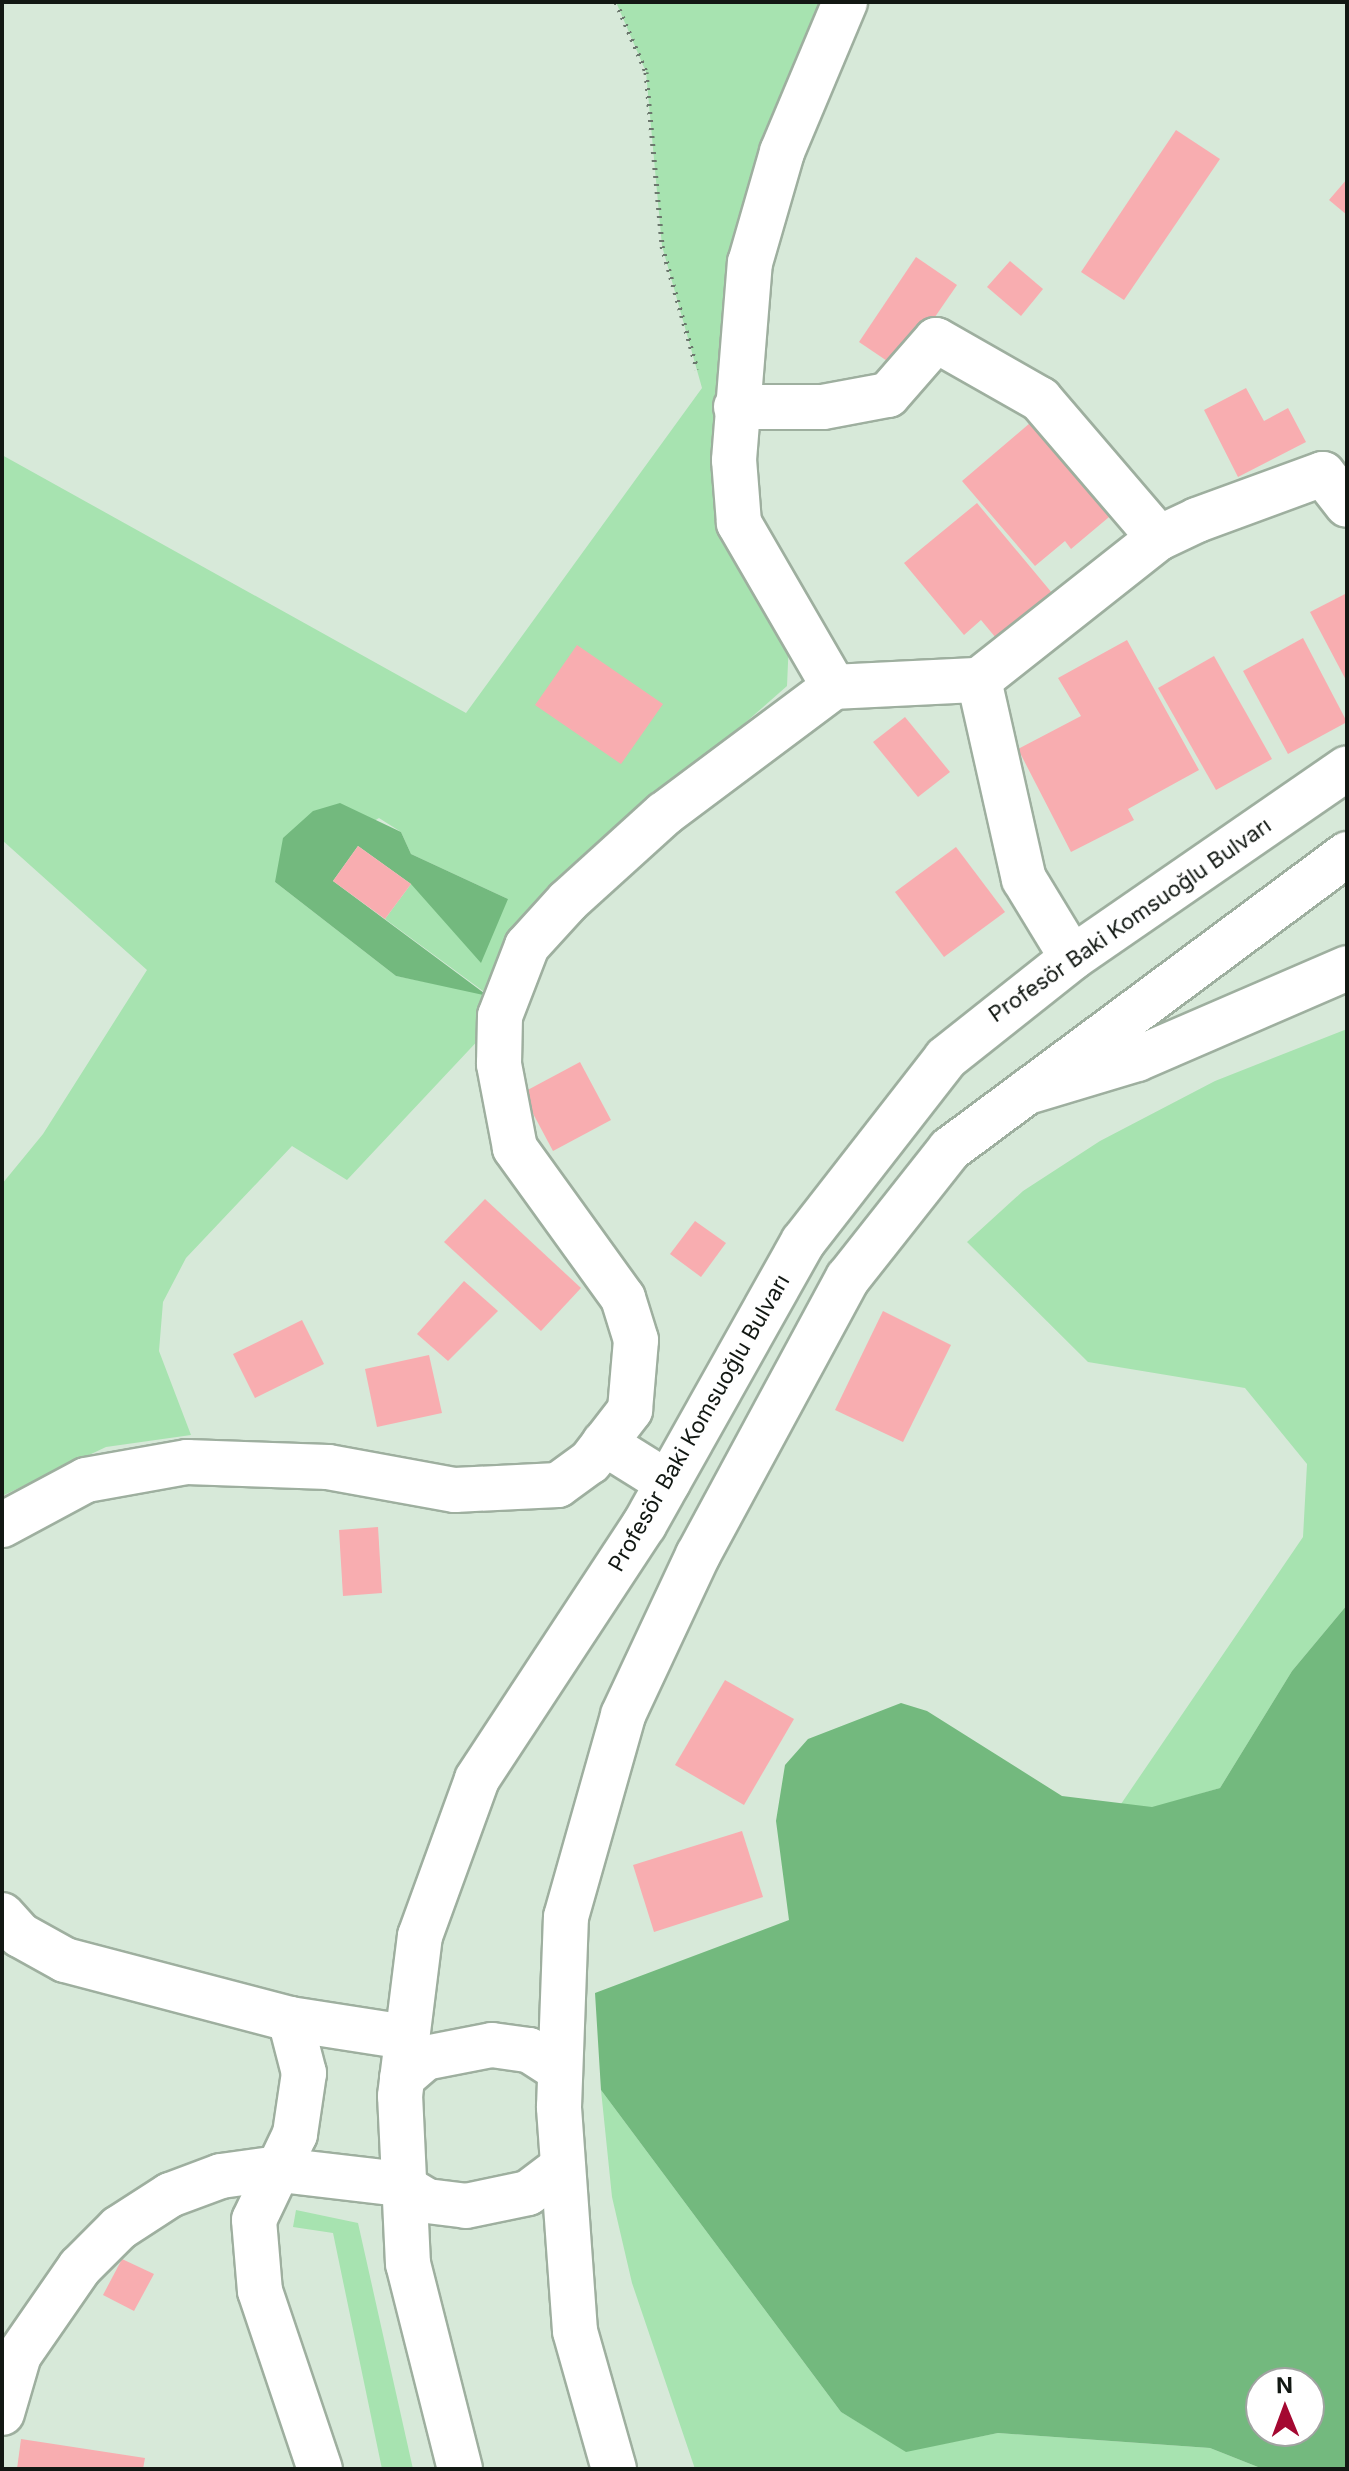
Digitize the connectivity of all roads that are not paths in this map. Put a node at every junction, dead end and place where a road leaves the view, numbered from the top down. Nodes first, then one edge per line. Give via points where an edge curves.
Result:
1 (845, 2) edge
2 (736, 407) junction
3 (1347, 505) edge
4 (1159, 538) junction
5 (979, 680) junction
6 (834, 687) junction
7 (1347, 768) edge
8 (1347, 854) edge
9 (1072, 958) junction
10 (1347, 968) edge
11 (1016, 1095) junction
12 (604, 1443) junction
13 (668, 1483) junction
14 (2, 1525) edge
15 (2, 1915) edge
16 (290, 2019) junction
17 (404, 2057) junction
18 (560, 2070) junction
19 (561, 2168) junction
20 (272, 2169) junction
21 (399, 2184) junction
22 (10, 2351) edge
23 (2, 2413) edge
24 (320, 2469) edge
25 (460, 2469) edge
26 (614, 2469) edge

1 - 2 street via 763,212 750,263
2 - 4 street via 823,407 888,395 936,340 1040,399
2 - 6 street via 739,523
3 - 4 street via 1323,474
4 - 5 street
5 - 6 street
5 - 9 street via 1024,879
6 - 12 street via 664,814 568,901 510,976 499,1064 515,1148 623,1298 636,1340 630,1410
7 - 9 street, Profesör Baki Komsuoğlu Bulvarı
8 - 11 street
9 - 13 street, Profesör Baki Komsuoğlu Bulvarı via 946,1058 885,1131 803,1242
10 - 11 street via 1137,1059
11 - 18 street via 950,1149 848,1278 636,1688 566,1917
12 - 13 street
12 - 14 street via 558,1485 517,1492 275,1462 139,1465 40,1499
13 - 17 street, Profesör Baki Komsuoğlu Bulvarı via 477,1779 420,1936
15 - 16 street via 20,1935 65,1960
16 - 17 street
16 - 20 street via 304,2073 295,2134
17 - 18 street via 492,2045 529,2050
17 - 21 street, Profesör Baki Komsuoğlu Bulvarı
18 - 19 street
19 - 21 street via 528,2193 466,2206 427,2201
19 - 26 street via 575,2331
20 - 21 street
20 - 22 street via 221,2176 170,2195 119,2228
20 - 24 street via 254,2220 260,2291
21 - 25 street, Profesör Baki Komsuoğlu Bulvarı via 420,2331
22 - 23 street

